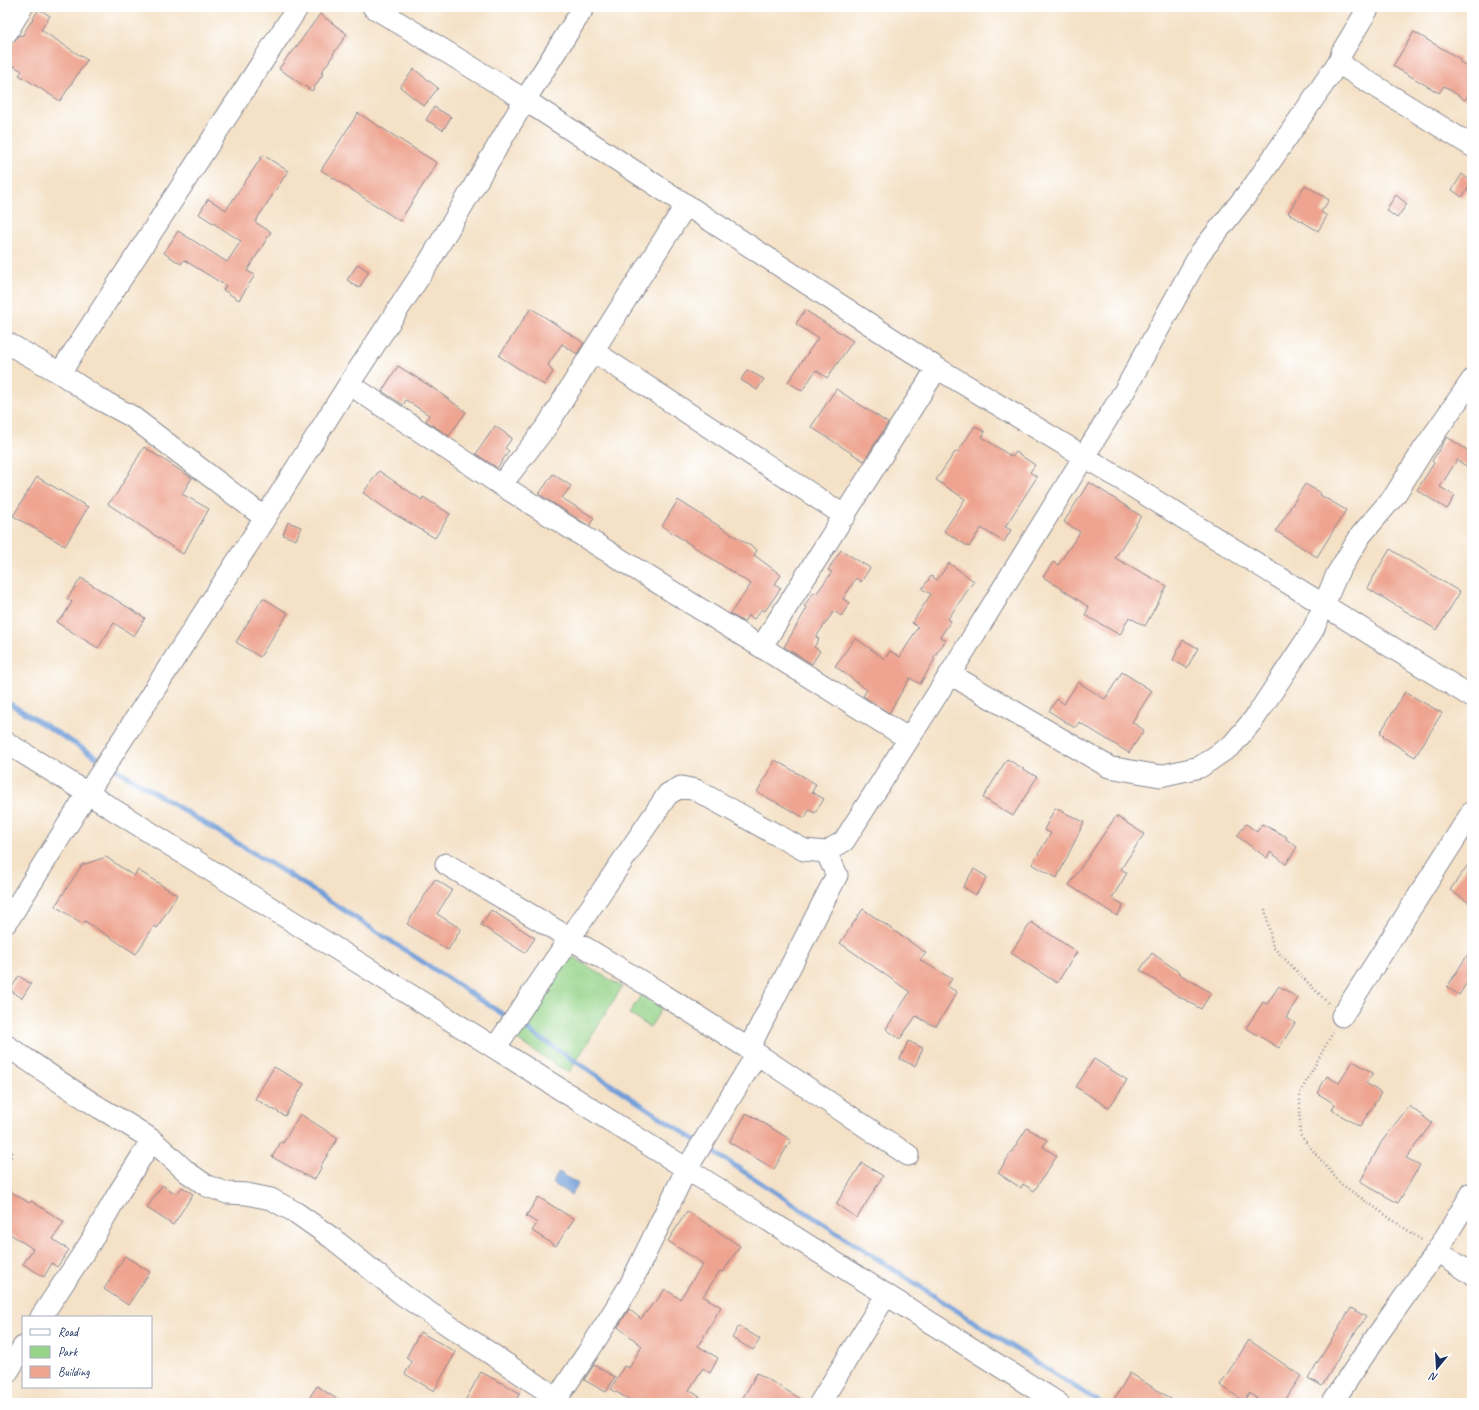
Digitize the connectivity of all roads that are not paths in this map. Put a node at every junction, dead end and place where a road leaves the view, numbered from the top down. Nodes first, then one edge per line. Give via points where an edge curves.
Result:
1 (22, 7) edge
2 (298, 7) edge
3 (373, 7) edge
4 (584, 7) edge
5 (1369, 7) edge
6 (7, 32) edge
7 (1340, 60) junction
8 (525, 100) junction
9 (1472, 146) edge
10 (686, 205) junction
11 (7, 343) edge
12 (593, 351) junction
13 (937, 368) junction
14 (60, 373) junction
15 (1472, 380) edge
16 (349, 384) junction
17 (1085, 456) junction
18 (501, 485) junction
19 (845, 516) junction
20 (266, 518) junction
21 (1324, 606) junction
22 (762, 646) junction
23 (950, 674) junction
24 (1472, 697) edge
25 (909, 739) junction
26 (7, 743) edge
27 (87, 794) junction
28 (1472, 812) edge
29 (826, 852) junction
30 (446, 864) dead end
31 (7, 922) edge
32 (569, 938) junction
33 (1342, 1016) road end
34 (7, 1046) edge
35 (495, 1048) junction
36 (753, 1051) junction
37 (152, 1140) junction
38 (908, 1155) dead end
39 (686, 1170) junction
40 (1472, 1193) edge
41 (1437, 1251) junction
42 (1472, 1274) edge
43 (886, 1295) junction
44 (42, 1316) edge
45 (22, 1349) edge
46 (7, 1373) edge
47 (555, 1400) edge
48 (820, 1403) edge
49 (1058, 1403) edge
50 (1332, 1403) edge

1 - 6 street
2 - 14 street
3 - 8 street
4 - 8 street
5 - 7 street via 1342,52
7 - 9 street via 1346,68
7 - 17 street via 1255,184 1201,252 1125,390
8 - 10 street
8 - 16 street via 429,262
10 - 12 street
10 - 13 street
11 - 14 street
12 - 18 street via 547,426
12 - 19 street
13 - 17 street
13 - 19 street
14 - 20 street via 99,399 131,416
15 - 21 street via 1395,495 1361,535 1337,574
16 - 18 street
16 - 20 street
17 - 21 street
17 - 23 street
18 - 22 street
19 - 22 street
20 - 27 street
21 - 23 street via 1313,630 1280,681 1254,719 1232,744 1200,768 1160,776 1109,767
21 - 24 street
22 - 25 street
23 - 25 street
25 - 29 street via 844,841
26 - 27 street
27 - 31 street
27 - 35 street
28 - 33 street
29 - 32 street via 804,850 696,790 681,787 668,794
29 - 36 street via 836,875
30 - 32 street
32 - 35 street
32 - 36 street
34 - 37 street
35 - 39 street
36 - 38 street
36 - 39 street
37 - 44 street via 90,1243
37 - 47 street via 187,1172 208,1186 227,1193 271,1199 295,1212 403,1295
39 - 43 street
39 - 47 street via 630,1285
40 - 41 street
41 - 42 street
41 - 50 street
43 - 48 street
43 - 49 street
45 - 46 street

